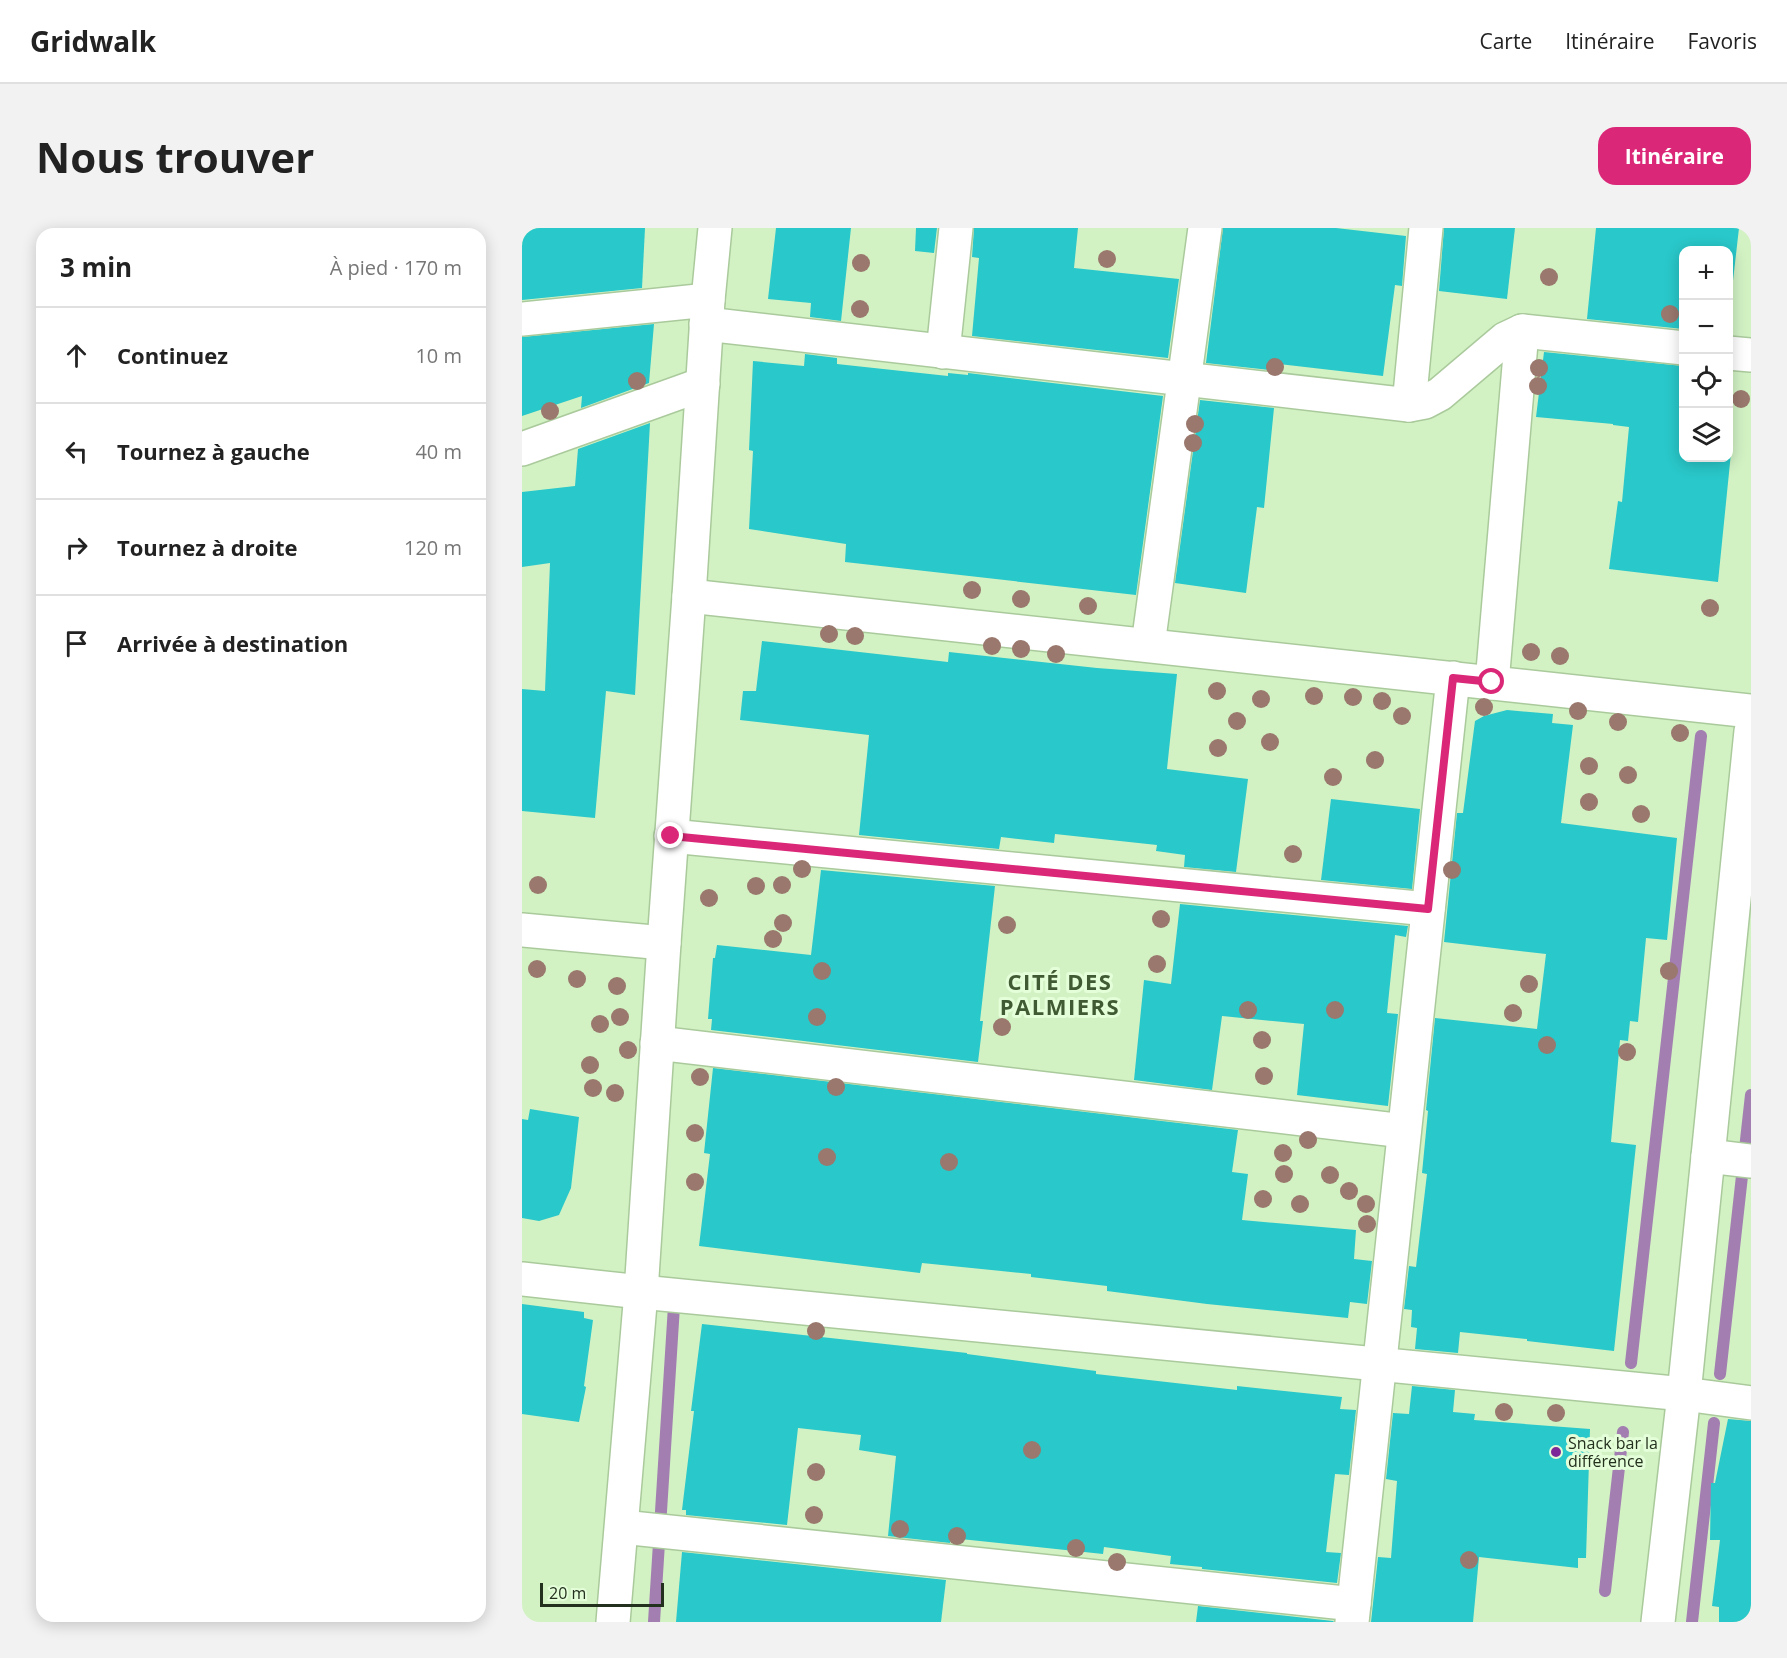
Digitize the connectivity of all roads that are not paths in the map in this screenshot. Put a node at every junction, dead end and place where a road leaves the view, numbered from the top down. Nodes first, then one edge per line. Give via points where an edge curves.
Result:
1 (715, 228) edge
2 (956, 228) edge
3 (1205, 228) edge
4 (1426, 228) edge
5 (707, 312) junction
6 (522, 319) edge
7 (1522, 331) junction
8 (1679, 348) edge
9 (943, 352) junction
10 (1733, 353) edge
11 (1751, 355) edge
12 (1184, 379) junction
13 (703, 384) junction
14 (1408, 405) junction
15 (522, 449) edge
16 (689, 596) junction
17 (1148, 645) junction
18 (1453, 678) junction
19 (1492, 682) junction
20 (1751, 711) edge
21 (1751, 731) edge
22 (671, 836) junction
23 (1428, 909) junction
24 (522, 930) edge
25 (664, 943) junction
26 (1740, 948) edge
27 (657, 1043) junction
28 (1404, 1131) junction
29 (1708, 1156) junction
30 (1751, 1161) edge
31 (522, 1279) edge
32 (641, 1292) junction
33 (1379, 1365) junction
34 (1684, 1394) junction
35 (1751, 1403) edge
36 (622, 1527) junction
37 (1353, 1613) edge
38 (613, 1622) edge
39 (1658, 1622) edge

1 - 5 street
2 - 9 street
3 - 12 street
4 - 14 street
5 - 6 street
5 - 9 street
5 - 13 street
7 - 8 street
7 - 14 street via 1505,339 1440,394
7 - 19 street
9 - 12 street
10 - 11 street
12 - 14 street
12 - 17 street
13 - 15 street
13 - 16 street
16 - 17 street
16 - 22 street
17 - 18 street
18 - 19 street
18 - 23 street
19 - 20 street
21 - 26 street
22 - 23 street
22 - 25 street
23 - 28 street
24 - 25 street
25 - 27 street
26 - 29 street
27 - 28 street
27 - 32 street
28 - 33 street
29 - 30 street
29 - 34 street
31 - 32 street
32 - 33 street
32 - 36 street
33 - 34 street
33 - 37 street
34 - 35 street
34 - 39 street
36 - 37 street
36 - 38 street

